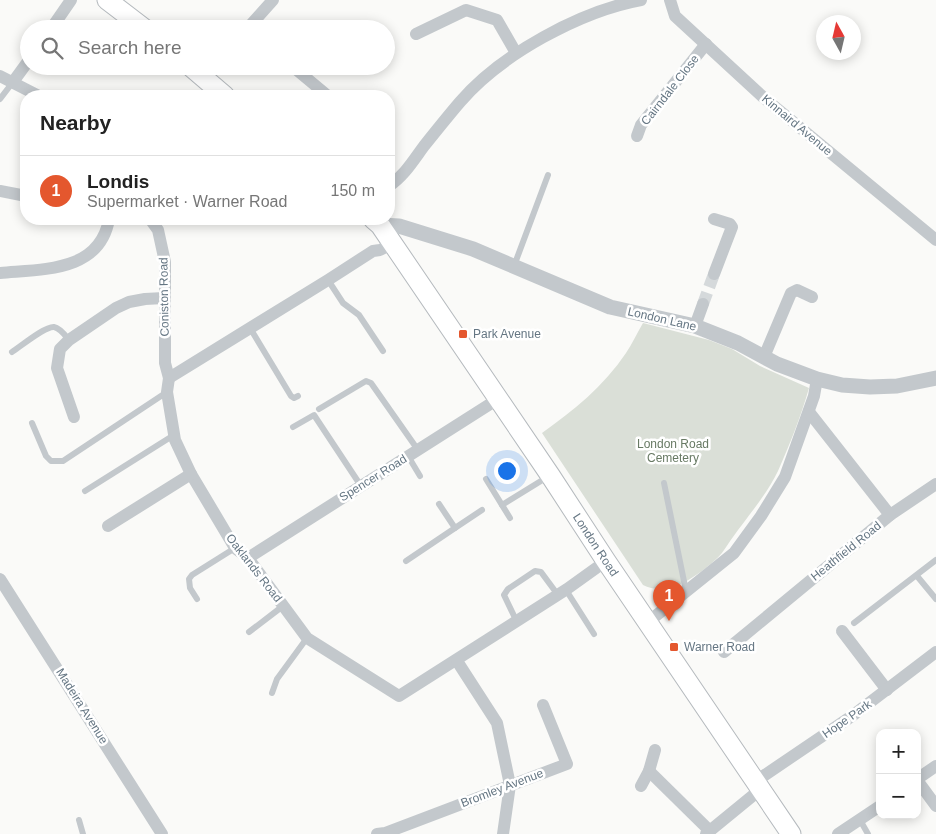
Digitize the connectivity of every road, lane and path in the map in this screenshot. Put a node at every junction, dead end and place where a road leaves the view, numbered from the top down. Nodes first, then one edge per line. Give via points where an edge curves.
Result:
1 (71, 0) edge
2 (108, 0) edge
3 (274, 0) edge
4 (642, 0) edge
5 (670, 0) edge
6 (57, 20) edge
7 (134, 20) edge
8 (255, 20) edge
9 (416, 34) dead end
10 (706, 44) junction
11 (516, 53) junction
12 (20, 72) edge
13 (206, 75) edge
14 (303, 75) edge
15 (0, 76) edge
16 (13, 82) junction
17 (28, 90) edge
18 (220, 90) edge
19 (321, 90) edge
20 (0, 101) edge
21 (637, 136) dead end
22 (548, 175) dead end
23 (395, 181) edge
24 (0, 191) edge
25 (20, 195) edge
26 (714, 219) dead end
27 (108, 225) edge
28 (154, 225) edge
29 (378, 225) edge
30 (393, 225) edge
31 (421, 233) junction
32 (936, 240) edge
33 (396, 250) junction
34 (514, 266) junction
35 (0, 273) edge
36 (714, 274) tunnel mouth
37 (330, 279) junction
38 (812, 297) dead end
39 (164, 298) junction
40 (703, 304) tunnel mouth
41 (695, 326) junction
42 (250, 328) junction
43 (69, 340) junction
44 (382, 351) dead end
45 (12, 352) dead end
46 (764, 357) junction
47 (168, 378) junction
48 (936, 378) edge
49 (817, 379) junction
50 (167, 392) junction
51 (298, 396) dead end
52 (498, 399) junction
53 (319, 410) dead end
54 (809, 412) junction
55 (74, 417) dead end
56 (32, 423) dead end
57 (293, 427) dead end
58 (174, 435) junction
59 (413, 453) junction
60 (191, 474) junction
61 (550, 475) junction
62 (420, 476) dead end
63 (486, 479) dead end
64 (664, 483) dead end
65 (936, 484) edge
66 (361, 486) junction
67 (85, 491) dead end
68 (439, 504) dead end
69 (502, 505) junction
70 (482, 510) dead end
71 (890, 515) junction
72 (510, 518) dead end
73 (108, 526) dead end
74 (455, 528) junction
75 (235, 548) junction
76 (248, 558) junction
77 (936, 560) edge
78 (406, 561) dead end
79 (606, 561) junction
80 (917, 576) junction
81 (0, 579) edge
82 (562, 592) junction
83 (686, 592) junction
84 (197, 599) dead end
85 (936, 599) edge
86 (283, 606) junction
87 (517, 622) junction
88 (648, 622) junction
89 (854, 623) dead end
90 (842, 631) dead end
91 (249, 632) dead end
92 (594, 634) dead end
93 (307, 638) junction
94 (724, 652) dead end
95 (936, 652) edge
96 (457, 660) junction
97 (887, 690) junction
98 (272, 693) dead end
99 (543, 705) dead end
100 (655, 750) dead end
101 (936, 766) edge
102 (649, 771) junction
103 (921, 776) edge
104 (510, 785) junction
105 (758, 785) junction
106 (921, 785) edge
107 (641, 786) dead end
108 (936, 806) edge
109 (876, 809) edge
110 (79, 820) dead end
111 (860, 820) junction
112 (708, 833) edge
113 (83, 834) edge
114 (162, 834) edge
115 (377, 834) edge
116 (504, 834) edge
117 (791, 834) edge
118 (838, 834) edge
119 (868, 834) edge

1 - 6 street
2 - 7 main road
3 - 8 street
4 - 11 street via 625,3 574,23
5 - 10 street, Kinnaird Avenue via 675,16
9 - 11 street via 466,10 497,20
10 - 21 street, Cairndale Close via 641,125
10 - 32 street, Kinnaird Avenue via 763,97
11 - 23 street via 484,77 461,100
12 - 16 street
13 - 18 main road
14 - 19 street
15 - 16 street
16 - 17 street
16 - 20 lane
22 - 34 lane
24 - 25 street
26 - 36 street via 732,227
27 - 35 street via 97,247 82,259 63,266
28 - 39 street, Coniston Road via 165,262
29 - 33 main road, London Road
30 - 31 street, London Lane
31 - 33 street
31 - 34 street, London Lane
33 - 37 street via 373,251
33 - 52 main road, London Road
34 - 41 street, London Lane via 610,307
37 - 42 street
37 - 44 lane via 343,303 359,315
38 - 46 street via 797,290 791,293
39 - 43 street via 137,300 116,308
39 - 47 street, Coniston Road
40 - 41 street
41 - 46 street, London Lane
42 - 47 street
42 - 51 lane via 291,396
43 - 45 lane via 62,331 47,328
43 - 55 street via 60,349 57,368
46 - 49 street, London Lane
47 - 50 street, Oaklands Road
48 - 49 street, London Lane via 896,386 870,387
49 - 54 street
50 - 56 lane via 63,461 51,461 46,456
50 - 58 street, Oaklands Road
52 - 59 street, Spencer Road
52 - 61 main road, London Road
53 - 59 lane via 366,380 371,383
54 - 71 street, Heathfield Road
54 - 83 street via 785,477 761,516 734,553
57 - 66 lane via 314,415
58 - 60 street, Oaklands Road
58 - 67 lane
59 - 62 lane
59 - 66 street, Spencer Road
60 - 73 street
60 - 75 street, Oaklands Road
61 - 69 lane
61 - 79 main road, London Road
63 - 69 lane
64 - 83 lane
65 - 71 street
66 - 76 street, Spencer Road
68 - 74 lane
69 - 72 lane
70 - 74 lane
71 - 94 street, Heathfield Road
74 - 78 lane
75 - 76 street, Oaklands Road
75 - 84 lane via 189,579
76 - 86 street, Oaklands Road
77 - 80 lane
79 - 82 street, Oaklands Road
79 - 88 main road, London Road
80 - 85 lane
80 - 89 lane
81 - 114 street, Madeira Avenue
82 - 87 street, Oaklands Road
82 - 87 lane via 542,572 535,571 508,589 504,595
82 - 92 lane
83 - 88 street
86 - 91 lane
86 - 93 street, Oaklands Road
87 - 96 street, Oaklands Road
88 - 105 main road, London Road
90 - 97 street
93 - 96 street, Oaklands Road via 399,696
93 - 98 lane via 277,679
95 - 97 street, Hope Park
96 - 104 street via 497,723
97 - 105 street, Hope Park
99 - 104 street, Bromley Avenue via 567,764
100 - 102 street
101 - 103 street
102 - 107 street
102 - 112 street
104 - 115 street, Bromley Avenue
104 - 116 street
105 - 112 street, Hope Park
105 - 117 main road, London Road
106 - 108 street
109 - 111 street
110 - 113 lane
111 - 118 street
111 - 119 lane

